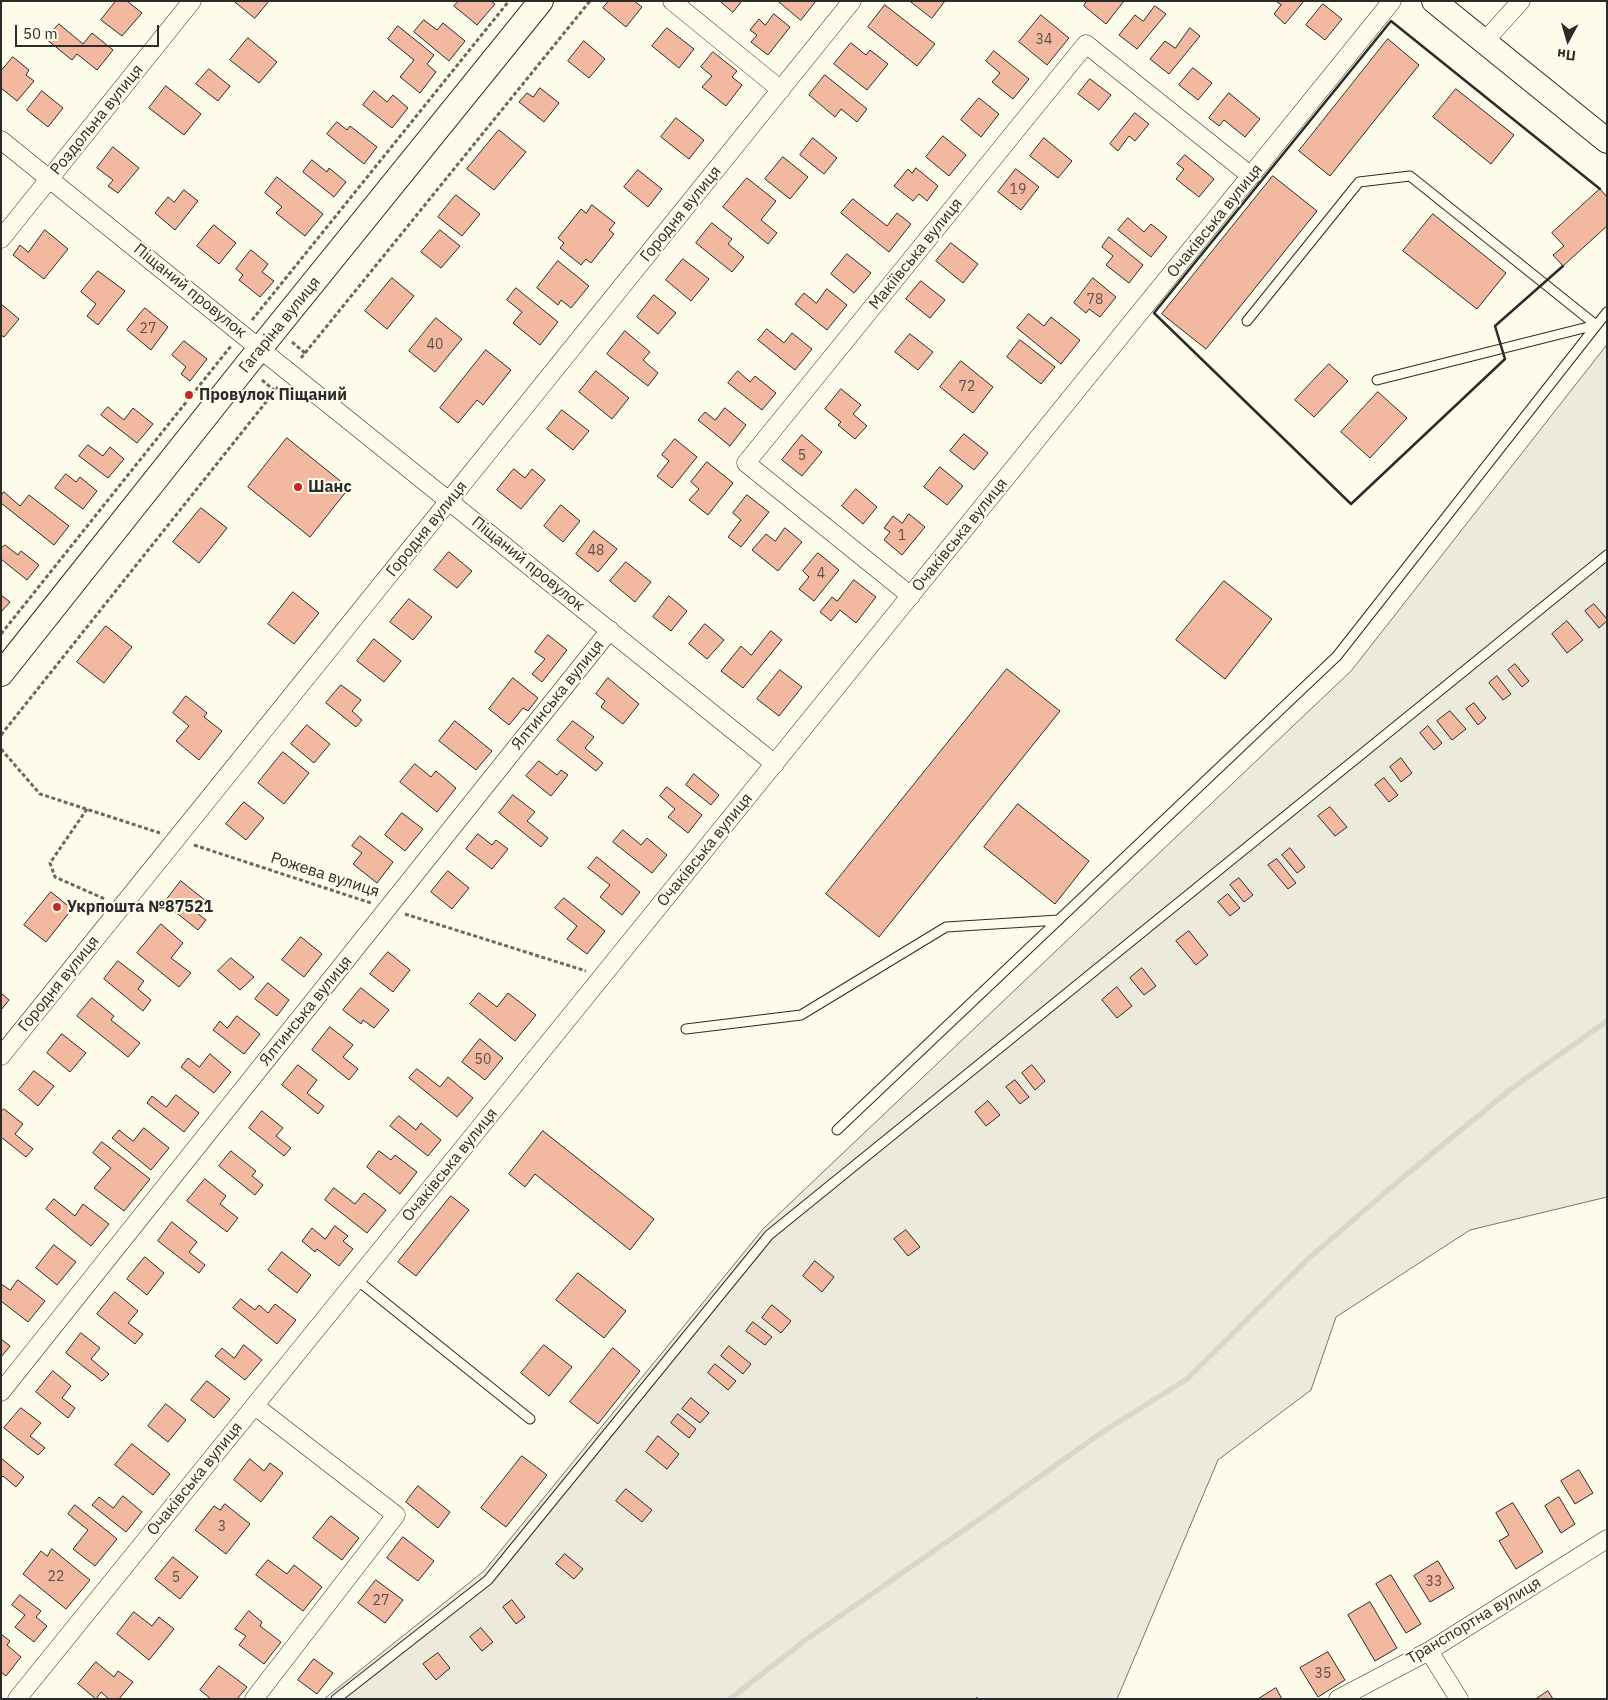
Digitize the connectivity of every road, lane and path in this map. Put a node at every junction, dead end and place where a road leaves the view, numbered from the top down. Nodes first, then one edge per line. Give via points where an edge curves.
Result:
1 (192, 1) edge
2 (509, 1) edge
3 (541, 1) edge
4 (672, 1) edge
5 (852, 1) edge
6 (1392, 1) edge
7 (1434, 1) edge
8 (1521, 1) edge
9 (1488, 38) junction
10 (781, 90) junction
11 (1, 140) edge
12 (1607, 141) edge
13 (1251, 176) junction
14 (50, 179) junction
15 (1, 239) edge
16 (1607, 312) edge
17 (1247, 322) dead end
18 (1596, 325) junction
19 (241, 333) junction
20 (261, 348) junction
21 (1377, 380) dead end
22 (450, 501) junction
23 (1607, 555) edge
24 (911, 596) junction
25 (610, 630) junction
26 (1, 634) edge
27 (1, 674) edge
28 (1, 749) edge
29 (775, 764) junction
30 (87, 809) junction
31 (177, 839) junction
32 (122, 907) junction
33 (387, 909) junction
34 (1059, 920) junction
35 (603, 976) junction
36 (686, 1029) dead end
37 (1, 1056) edge
38 (837, 1130) dead end
39 (357, 1280) junction
40 (1, 1392) edge
41 (255, 1406) junction
42 (530, 1419) dead end
43 (1607, 1539) edge
44 (1429, 1651) junction
45 (1343, 1697) edge
46 (18, 1699) edge
47 (254, 1699) edge
48 (336, 1699) edge
49 (1459, 1699) edge

1 - 14 street, Роздольна вулиця
2 - 19 path
3 - 20 street, Гагаріна вулиця
4 - 10 street
5 - 10 street, Городня вулиця
6 - 13 street, Очаківська вулиця
7 - 9 street
8 - 9 street
9 - 12 street
10 - 22 street, Городня вулиця
11 - 14 street, Піщаний провулок
13 - 24 street, Очаківська вулиця
13 - 24 street, Макіївська вулиця via 1086,44 746,464
14 - 15 street, Роздольна вулиця
14 - 19 street, Піщаний провулок
16 - 18 lane
17 - 18 lane via 1359,182 1410,176
18 - 21 lane
18 - 34 lane via 1337,656
19 - 20 street, Піщаний провулок
19 - 26 path
20 - 22 street, Піщаний провулок
20 - 27 street, Гагаріна вулиця
22 - 25 street, Піщаний провулок
22 - 31 street, Городня вулиця
23 - 48 lane via 769,1235 488,1580
24 - 29 street, Очаківська вулиця
25 - 29 street, Піщаний провулок
25 - 33 street, Ялтинська вулиця
28 - 30 path, Рожева вулиця via 40,794
29 - 35 street, Очаківська вулиця
30 - 31 path, Рожева вулиця
30 - 32 path via 50,863 56,877
31 - 32 street, Городня вулиця
31 - 33 path, Рожева вулиця
32 - 37 street, Городня вулиця
33 - 35 path, Рожева вулиця
33 - 40 street, Ялтинська вулиця
34 - 36 lane via 946,927 801,1015
34 - 38 lane
35 - 39 street, Очаківська вулиця
39 - 41 street, Очаківська вулиця
39 - 42 lane
41 - 46 street, Очаківська вулиця
41 - 47 street via 396,1515
43 - 44 street, Транспортна вулиця
44 - 45 street, Транспортна вулиця
44 - 49 street

